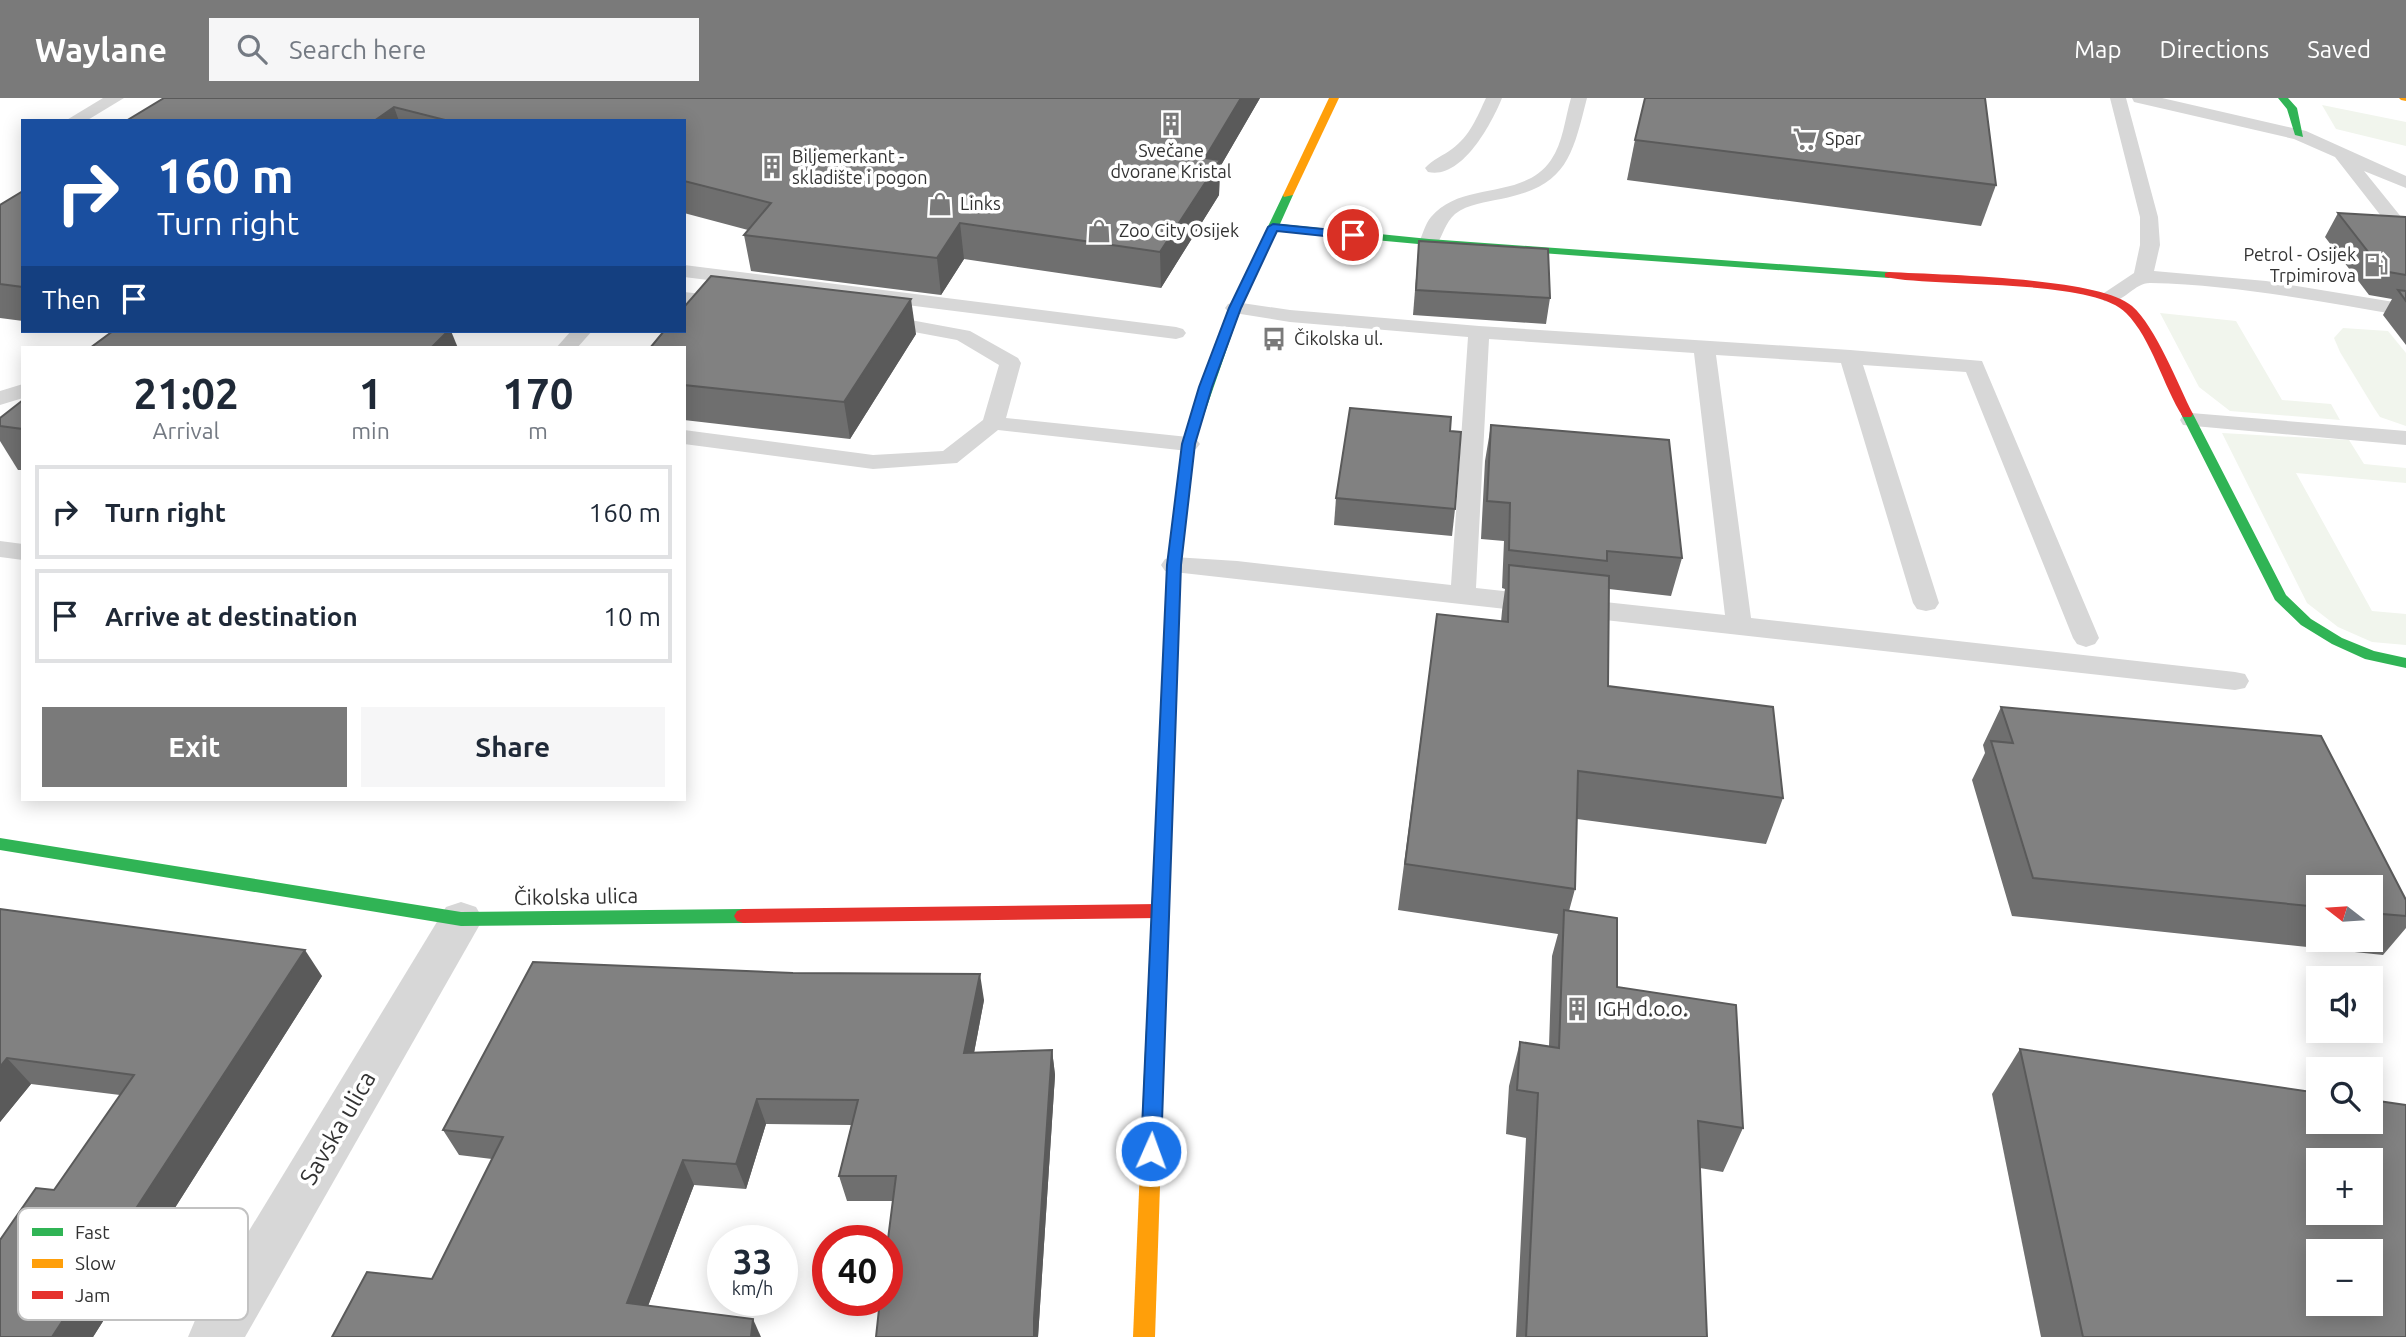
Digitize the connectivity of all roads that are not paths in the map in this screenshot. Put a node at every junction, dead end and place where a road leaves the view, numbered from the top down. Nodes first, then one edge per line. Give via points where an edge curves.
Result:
1 (116, 98) edge
2 (1334, 98) edge
3 (1494, 98) edge
4 (1580, 98) edge
5 (2118, 98) edge
6 (2140, 98) edge
7 (2283, 98) edge
8 (77, 119) edge
9 (2301, 135) junction
10 (2338, 150) junction
11 (1434, 168) dead end
12 (2402, 183) edge
13 (1273, 227) junction
14 (2406, 235) edge
15 (1429, 242) junction
16 (686, 271) edge
17 (2143, 276) junction
18 (2111, 297) junction
19 (686, 298) edge
20 (754, 306) edge
21 (1235, 308) junction
22 (2406, 310) edge
23 (851, 317) edge
24 (1479, 332) junction
25 (580, 333) edge
26 (1176, 333) dead end
27 (568, 346) edge
28 (1704, 346) junction
29 (1850, 356) junction
30 (21, 392) edge
31 (0, 398) edge
32 (2191, 420) junction
33 (993, 423) junction
34 (686, 437) edge
35 (2406, 438) edge
36 (1188, 444) junction
37 (0, 549) edge
38 (21, 552) edge
39 (1174, 565) junction
40 (1463, 594) junction
41 (1926, 603) dead end
42 (1739, 625) junction
43 (2086, 638) dead end
44 (2406, 663) edge
45 (2235, 681) dead end
46 (0, 844) edge
47 (1159, 911) junction
48 (461, 919) junction
49 (248, 1281) edge
50 (225, 1320) edge
51 (215, 1337) edge
52 (1144, 1337) edge

1 - 8 lane
2 - 13 street
3 - 11 lane via 1480,131 1463,152
4 - 15 lane via 1565,147 1546,176 1441,213
5 - 17 lane via 2149,217 2150,245
6 - 9 lane
7 - 9 street via 2292,108
9 - 10 lane
10 - 12 lane
10 - 14 lane
13 - 15 street
13 - 21 street
15 - 18 street via 2076,289
16 - 26 lane
17 - 18 lane
17 - 22 lane via 2266,286
18 - 32 street via 2131,308
19 - 20 lane
21 - 24 lane
21 - 36 street
23 - 33 lane via 963,335 1010,363
24 - 28 lane
24 - 40 lane
25 - 27 lane
28 - 29 lane
28 - 42 lane
29 - 41 lane
29 - 43 lane via 1974,366
30 - 31 lane
32 - 35 lane
32 - 44 street via 2280,597 2295,614 2320,633 2353,648
33 - 34 lane via 949,458 873,462
33 - 36 lane
36 - 39 street
37 - 38 lane
39 - 40 lane
39 - 47 street
40 - 42 lane
42 - 45 lane
46 - 48 street, Čikolska ulica
47 - 48 street, Čikolska ulica
47 - 52 street
48 - 49 street, Savska ulica
50 - 51 street, Savska ulica

